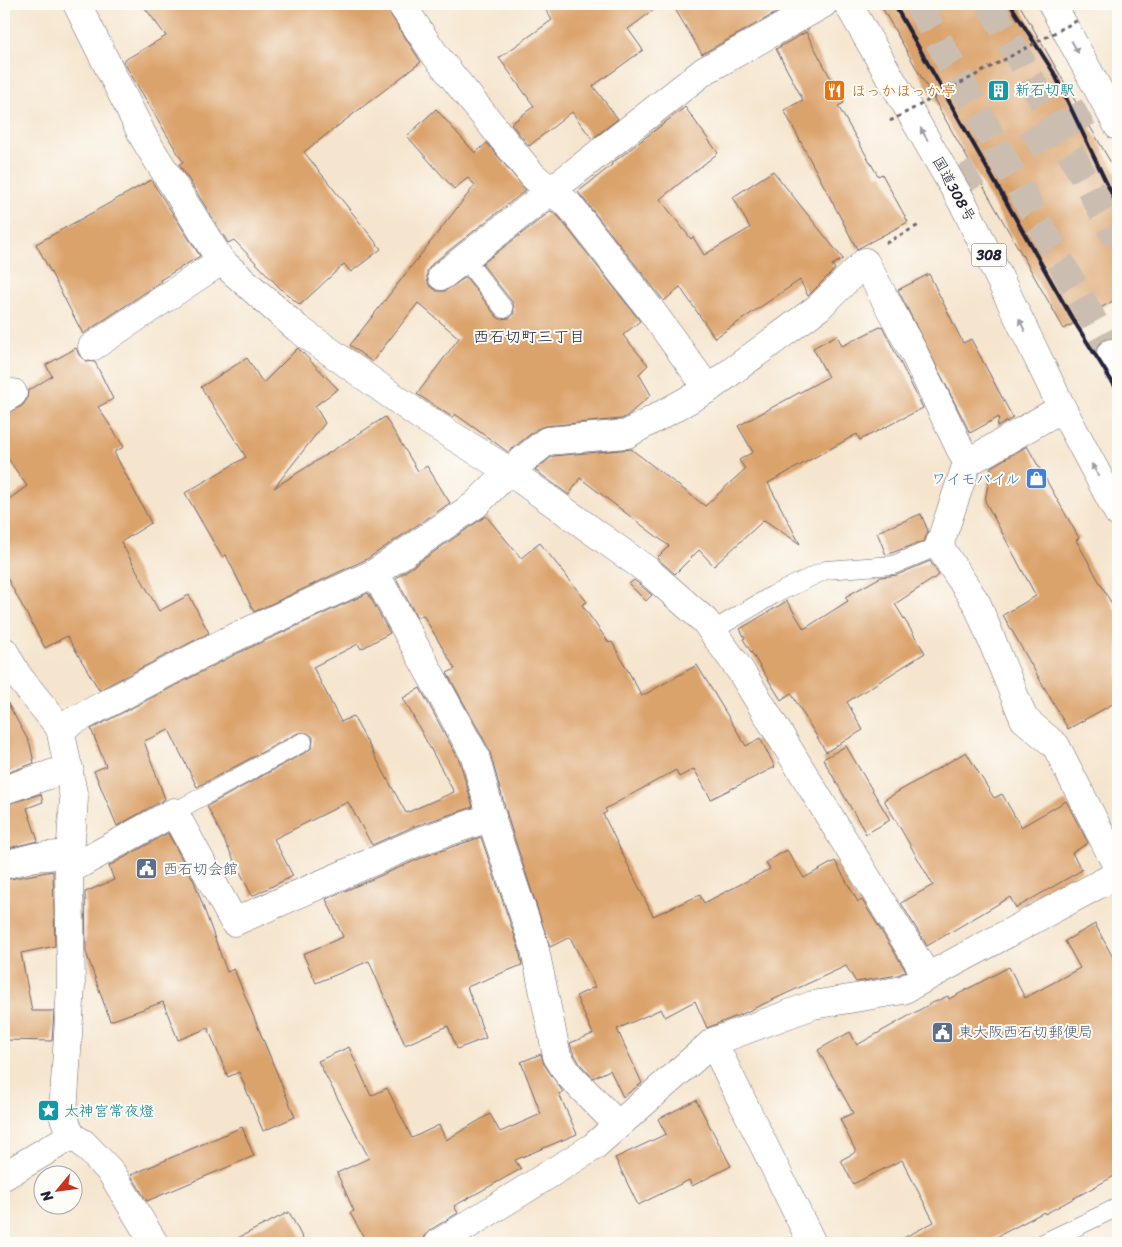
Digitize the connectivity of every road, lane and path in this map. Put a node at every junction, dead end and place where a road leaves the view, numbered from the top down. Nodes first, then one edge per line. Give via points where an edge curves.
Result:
1 (77, 4) edge
2 (401, 4) edge
3 (822, 4) edge
4 (848, 4) edge
5 (1052, 4) edge
6 (1080, 19) dead end
7 (1116, 117) edge
8 (890, 121) dead end
9 (550, 191) junction
10 (920, 224) dead end
11 (465, 259) junction
12 (222, 261) junction
13 (865, 262) junction
14 (442, 276) dead end
15 (504, 309) dead end
16 (92, 347) dead end
17 (708, 388) junction
18 (1062, 408) junction
19 (967, 463) junction
20 (509, 471) junction
21 (1118, 513) edge
22 (939, 546) junction
23 (375, 573) junction
24 (712, 631) junction
25 (4, 651) edge
26 (60, 728) junction
27 (303, 742) dead end
28 (68, 768) junction
29 (4, 790) edge
30 (174, 812) junction
31 (492, 817) junction
32 (70, 862) junction
33 (4, 865) edge
34 (1118, 868) edge
35 (1118, 874) edge
36 (927, 976) junction
37 (713, 1042) junction
38 (618, 1125) junction
39 (71, 1136) junction
40 (4, 1176) edge
41 (1118, 1207) edge
42 (154, 1243) edge
43 (439, 1243) edge
44 (812, 1243) edge
45 (1043, 1243) edge

1 - 12 main road via 145,140
2 - 9 main road via 448,71 533,176
3 - 9 main road via 704,71
18 -> 4 main road, 国道308号 / 308 via 965,207
5 -> 7 main road
6 - 8 path, bridge
9 - 11 main road
9 - 17 main road via 569,205
10 - 13 path via 882,245
11 - 14 main road
11 - 15 lane
12 - 16 main road
12 - 20 main road via 297,328 419,414
13 - 17 main road via 819,307
13 - 19 main road via 914,353
17 - 20 main road via 627,434 547,441
18 - 19 main road
21 -> 18 main road, 国道308号 / 308
19 - 22 main road
20 - 23 main road via 475,505
20 - 24 main road via 647,570 705,621
22 - 24 lane via 893,566 826,570 773,595
22 - 34 main road via 977,604 1024,719 1056,746
23 - 26 main road via 227,641
23 - 31 main road via 476,756
24 - 36 main road via 740,670
25 - 26 main road via 18,676
26 - 28 main road
27 - 30 lane
28 - 29 main road
28 - 32 main road via 74,798
30 - 31 main road via 234,922 420,841
30 - 32 main road
31 - 38 main road via 534,945 557,1056 568,1074
32 - 33 main road via 35,858
32 - 39 main road via 71,986 63,1115
35 - 36 main road
36 - 37 main road via 903,990 813,1005
37 - 38 main road
37 - 44 main road
38 - 43 main road via 593,1147
39 - 40 main road
39 - 42 main road via 83,1143 111,1172
41 - 45 lane

